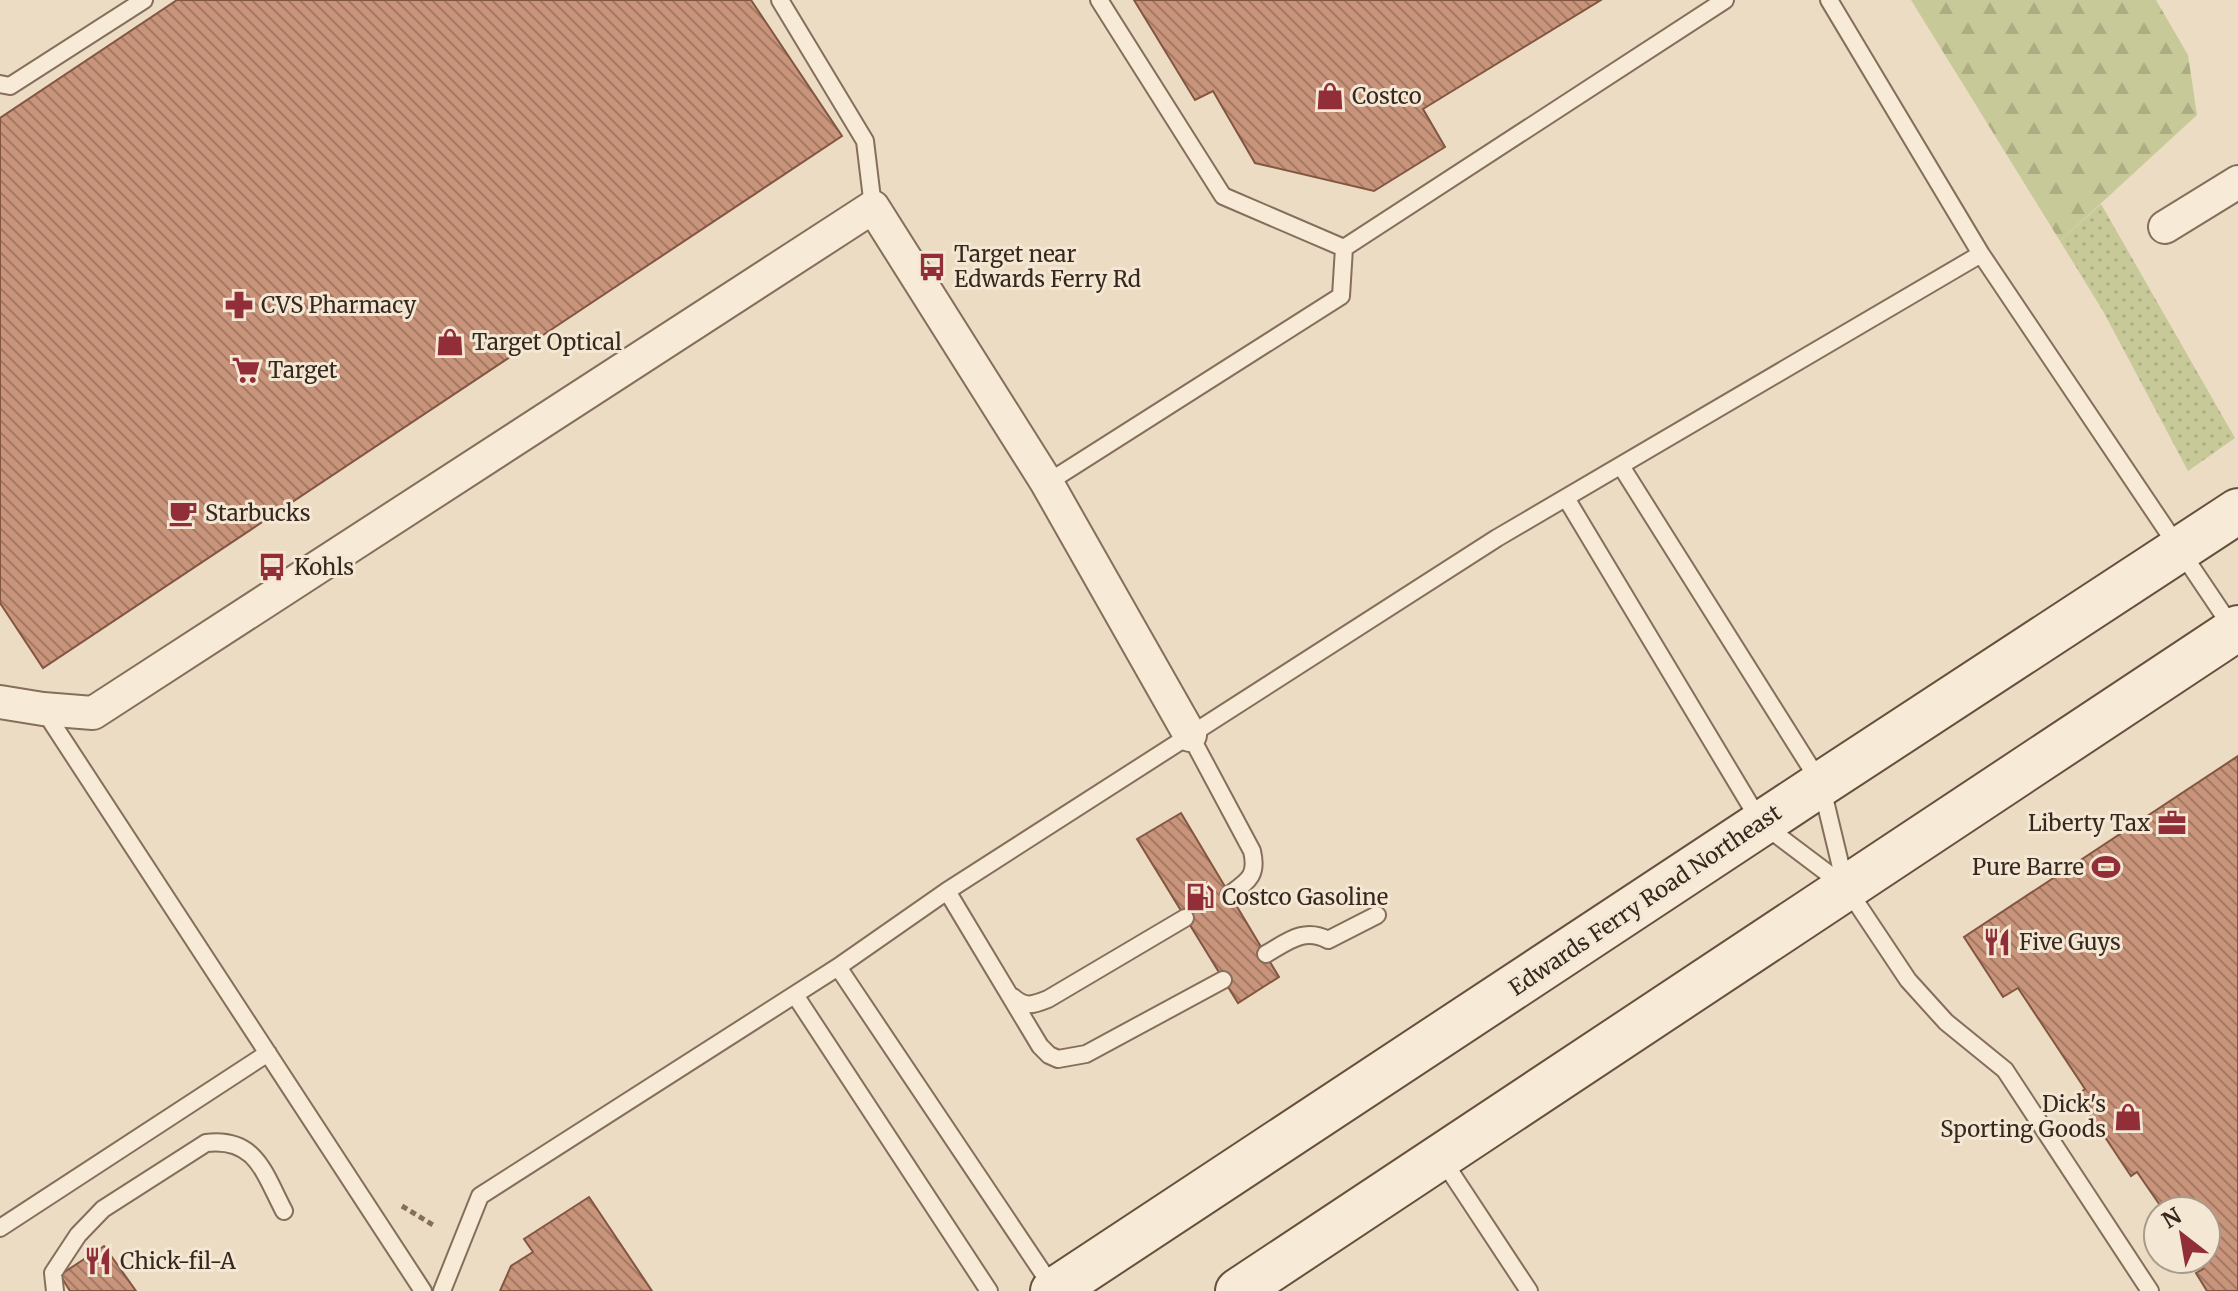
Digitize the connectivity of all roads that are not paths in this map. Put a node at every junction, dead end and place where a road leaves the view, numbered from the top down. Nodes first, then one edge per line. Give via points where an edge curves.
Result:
1 (144, 0) edge
2 (780, 0) edge
3 (1099, 0) edge
4 (1725, 0) edge
5 (1829, 0) edge
6 (0, 84) edge
7 (2238, 182) edge
8 (873, 207) junction
9 (2165, 227) dead end
10 (1344, 248) junction
11 (1981, 254) junction
12 (1621, 466) junction
13 (1047, 483) junction
14 (1566, 498) junction
15 (2238, 511) edge
16 (2179, 550) junction
17 (2237, 632) edge
18 (0, 702) edge
19 (43, 709) junction
20 (1190, 735) junction
21 (1821, 784) junction
22 (1761, 823) junction
23 (1846, 887) junction
24 (947, 891) junction
25 (1229, 895) dead end
26 (1377, 915) dead end
27 (1185, 918) dead end
28 (1266, 954) dead end
29 (838, 967) junction
30 (1223, 980) dead end
31 (795, 995) junction
32 (1012, 996) junction
33 (268, 1053) junction
34 (1440, 1156) junction
35 (284, 1211) dead end
36 (0, 1228) edge
37 (55, 1291) edge
38 (423, 1291) edge
39 (442, 1291) edge
40 (989, 1291) edge
41 (1054, 1291) edge
42 (1238, 1291) edge
43 (1529, 1291) edge
44 (2150, 1291) edge

1 - 6 lane via 10,86
2 - 8 lane via 865,141
3 - 10 lane via 1223,196
4 - 10 lane
5 - 11 lane
7 - 9 street
8 - 13 street
8 - 19 street via 93,713
10 - 13 lane via 1341,296
11 - 12 lane
11 - 16 lane
12 - 14 lane
12 - 21 lane
13 - 20 street
14 - 20 lane
14 - 22 lane
15 - 16 main road, Edwards Ferry Road Northeast
16 - 17 lane
16 - 21 main road, Edwards Ferry Road Northeast
17 - 23 main road
18 - 19 street
19 - 33 lane
20 - 24 lane
20 - 25 lane via 1252,851 1251,877
21 - 22 main road, Edwards Ferry Road Northeast
21 - 23 lane
22 - 23 lane
22 - 41 main road, Edwards Ferry Road Northeast
23 - 34 main road
23 - 44 lane via 1908,980 1946,1022 2005,1070
24 - 29 lane
24 - 32 lane
26 - 28 lane via 1338,937 1304,934
27 - 32 lane via 1048,999 1021,1004
29 - 31 lane
29 - 41 lane
30 - 32 lane via 1073,1058 1058,1059 1040,1046
31 - 39 lane via 480,1196
31 - 40 lane
33 - 36 lane
33 - 38 lane
34 - 42 main road
34 - 43 lane
35 - 37 lane via 248,1150 224,1141 206,1143 103,1209 53,1273

